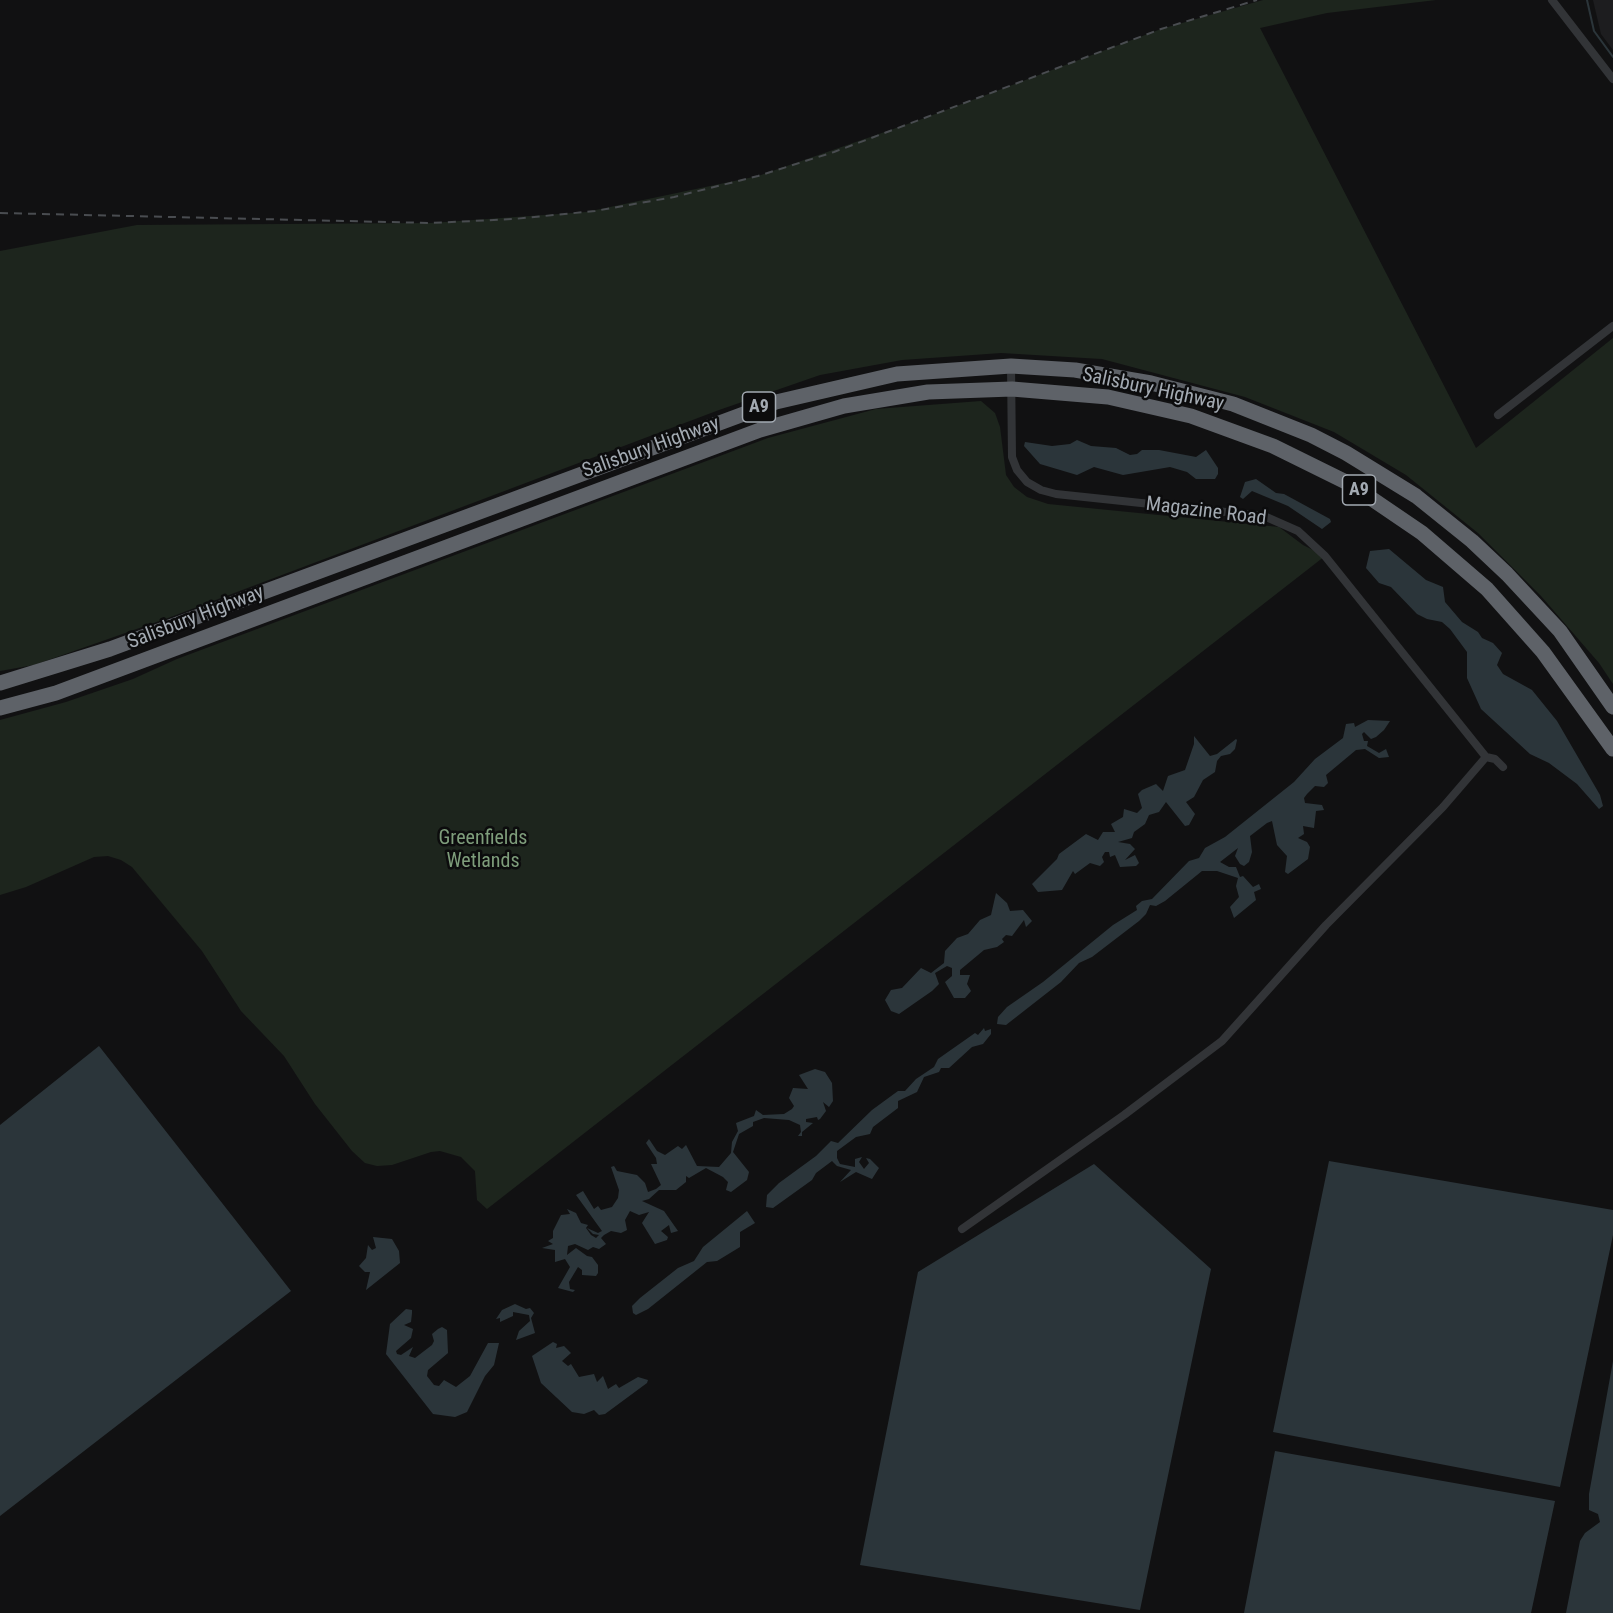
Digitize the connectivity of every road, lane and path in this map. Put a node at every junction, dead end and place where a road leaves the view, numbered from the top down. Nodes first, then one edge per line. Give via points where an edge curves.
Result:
1 (1552, 0) edge
2 (1613, 79) edge
3 (1613, 326) edge
4 (1011, 366) junction
5 (1012, 389) junction
6 (1498, 415) dead end
7 (0, 683) edge
8 (1613, 707) edge
9 (0, 708) edge
10 (1613, 749) edge
11 (1486, 757) junction
12 (1503, 767) dead end
13 (962, 1229) dead end

1 - 2 street
3 - 6 street
4 - 5 street, Magazine Road
4 - 7 highway, Salisbury Highway / A9 via 897,374 776,402 110,649
4 - 8 highway, Salisbury Highway / A9 via 1075,370 1151,383 1233,404 1346,453 1416,496 1493,561 1560,631
5 - 9 highway, Salisbury Highway / A9 via 928,392 854,404 760,430 56,693
5 - 10 highway, Salisbury Highway / A9 via 1108,398 1191,416 1273,446 1350,484 1422,533 1487,589 1543,652
5 - 11 street, Magazine Road via 1012,457 1027,482 1056,494 1264,516 1298,531 1325,556
11 - 12 street, Magazine Road
11 - 13 street via 1222,1041

